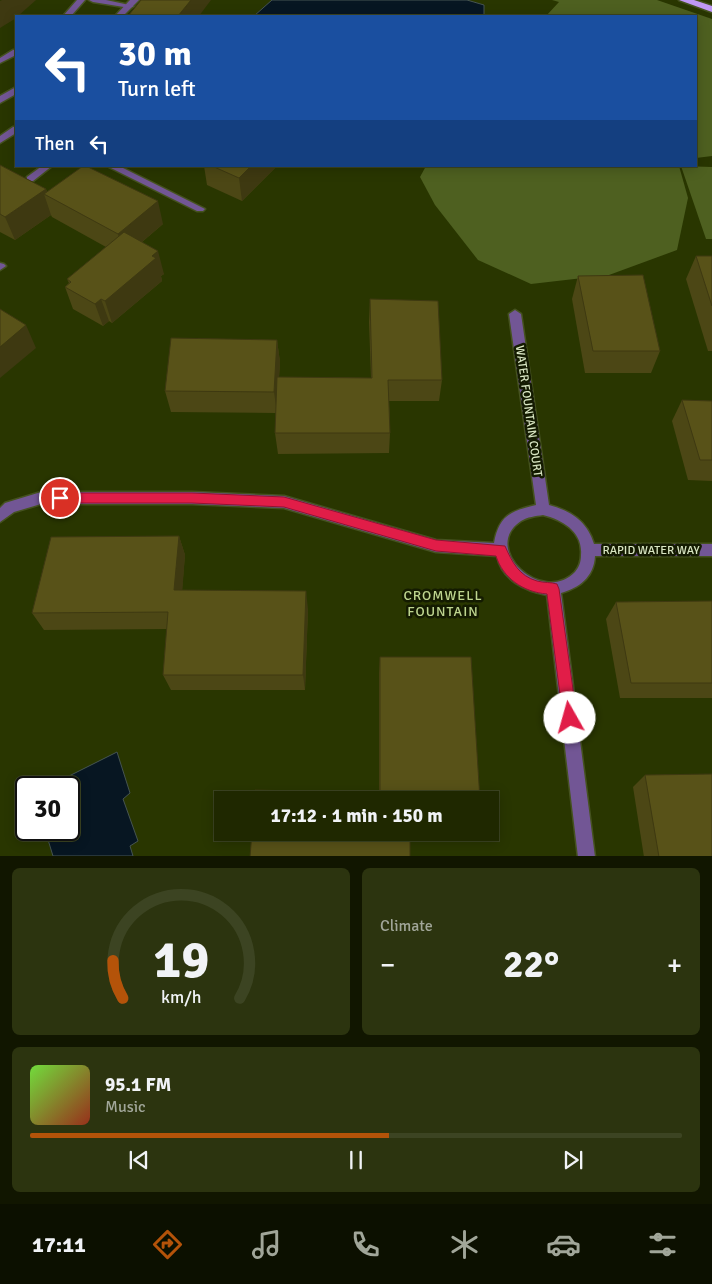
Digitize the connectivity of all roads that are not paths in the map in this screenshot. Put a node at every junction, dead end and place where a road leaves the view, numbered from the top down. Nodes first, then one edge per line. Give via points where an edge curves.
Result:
1 (80, 0) edge
2 (93, 0) edge
3 (684, 0) edge
4 (133, 3) edge
5 (712, 9) edge
6 (68, 15) edge
7 (120, 15) edge
8 (15, 53) edge
9 (0, 62) edge
10 (15, 91) edge
11 (0, 100) edge
12 (15, 130) edge
13 (0, 140) edge
14 (47, 167) edge
15 (113, 167) edge
16 (30, 179) edge
17 (200, 209) dead end
18 (515, 314) dead end
19 (543, 509) junction
20 (0, 516) edge
21 (500, 550) junction
22 (589, 550) junction
23 (712, 550) edge
24 (553, 589) junction
25 (587, 856) edge

1 - 6 lane
2 - 4 lane
3 - 5 highway
4 - 7 street
8 - 9 lane
10 - 11 street
12 - 13 lane
14 - 16 lane
15 - 17 lane
18 - 19 street, WATER FOUNTAIN COURT
19 - 21 street via 528,510 505,525 500,537
19 - 22 street via 568,518 579,527
20 - 21 street via 10,508 41,498 284,502 436,546
21 - 24 street via 513,574 538,588
22 - 23 street, RAPID WATER WAY
22 - 24 street via 589,562 584,572 566,586
24 - 25 street

